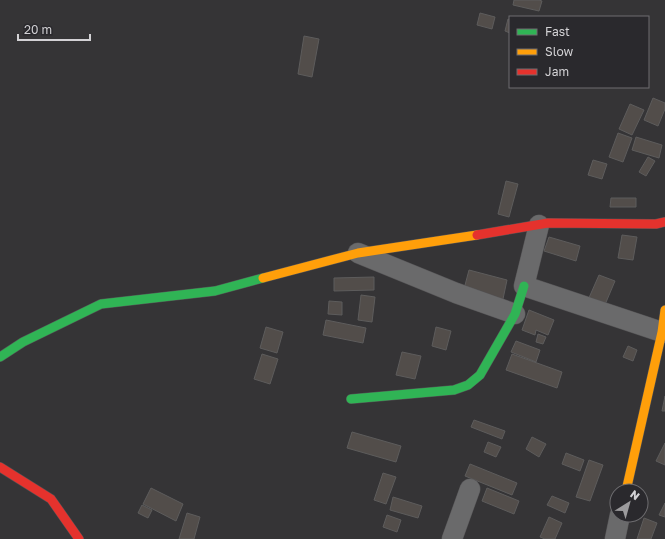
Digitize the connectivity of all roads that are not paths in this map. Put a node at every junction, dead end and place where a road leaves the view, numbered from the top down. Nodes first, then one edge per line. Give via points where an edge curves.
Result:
1 (665, 222) edge
2 (539, 224) junction
3 (358, 253) junction
4 (524, 286) junction
5 (665, 310) edge
6 (514, 314) junction
7 (663, 332) edge
8 (0, 357) edge
9 (351, 399) dead end
10 (0, 467) edge
11 (628, 483) edge
12 (470, 489) dead end
13 (618, 523) edge
14 (79, 539) edge
15 (452, 539) edge
16 (615, 539) edge

1 - 2 street
2 - 3 street
2 - 4 street
3 - 6 street
3 - 8 street via 215,291 102,304 23,342
4 - 6 street
4 - 7 street
5 - 7 street
6 - 9 street via 480,375 468,385 454,390
7 - 11 street
10 - 14 street via 51,499
12 - 15 street
13 - 16 street

